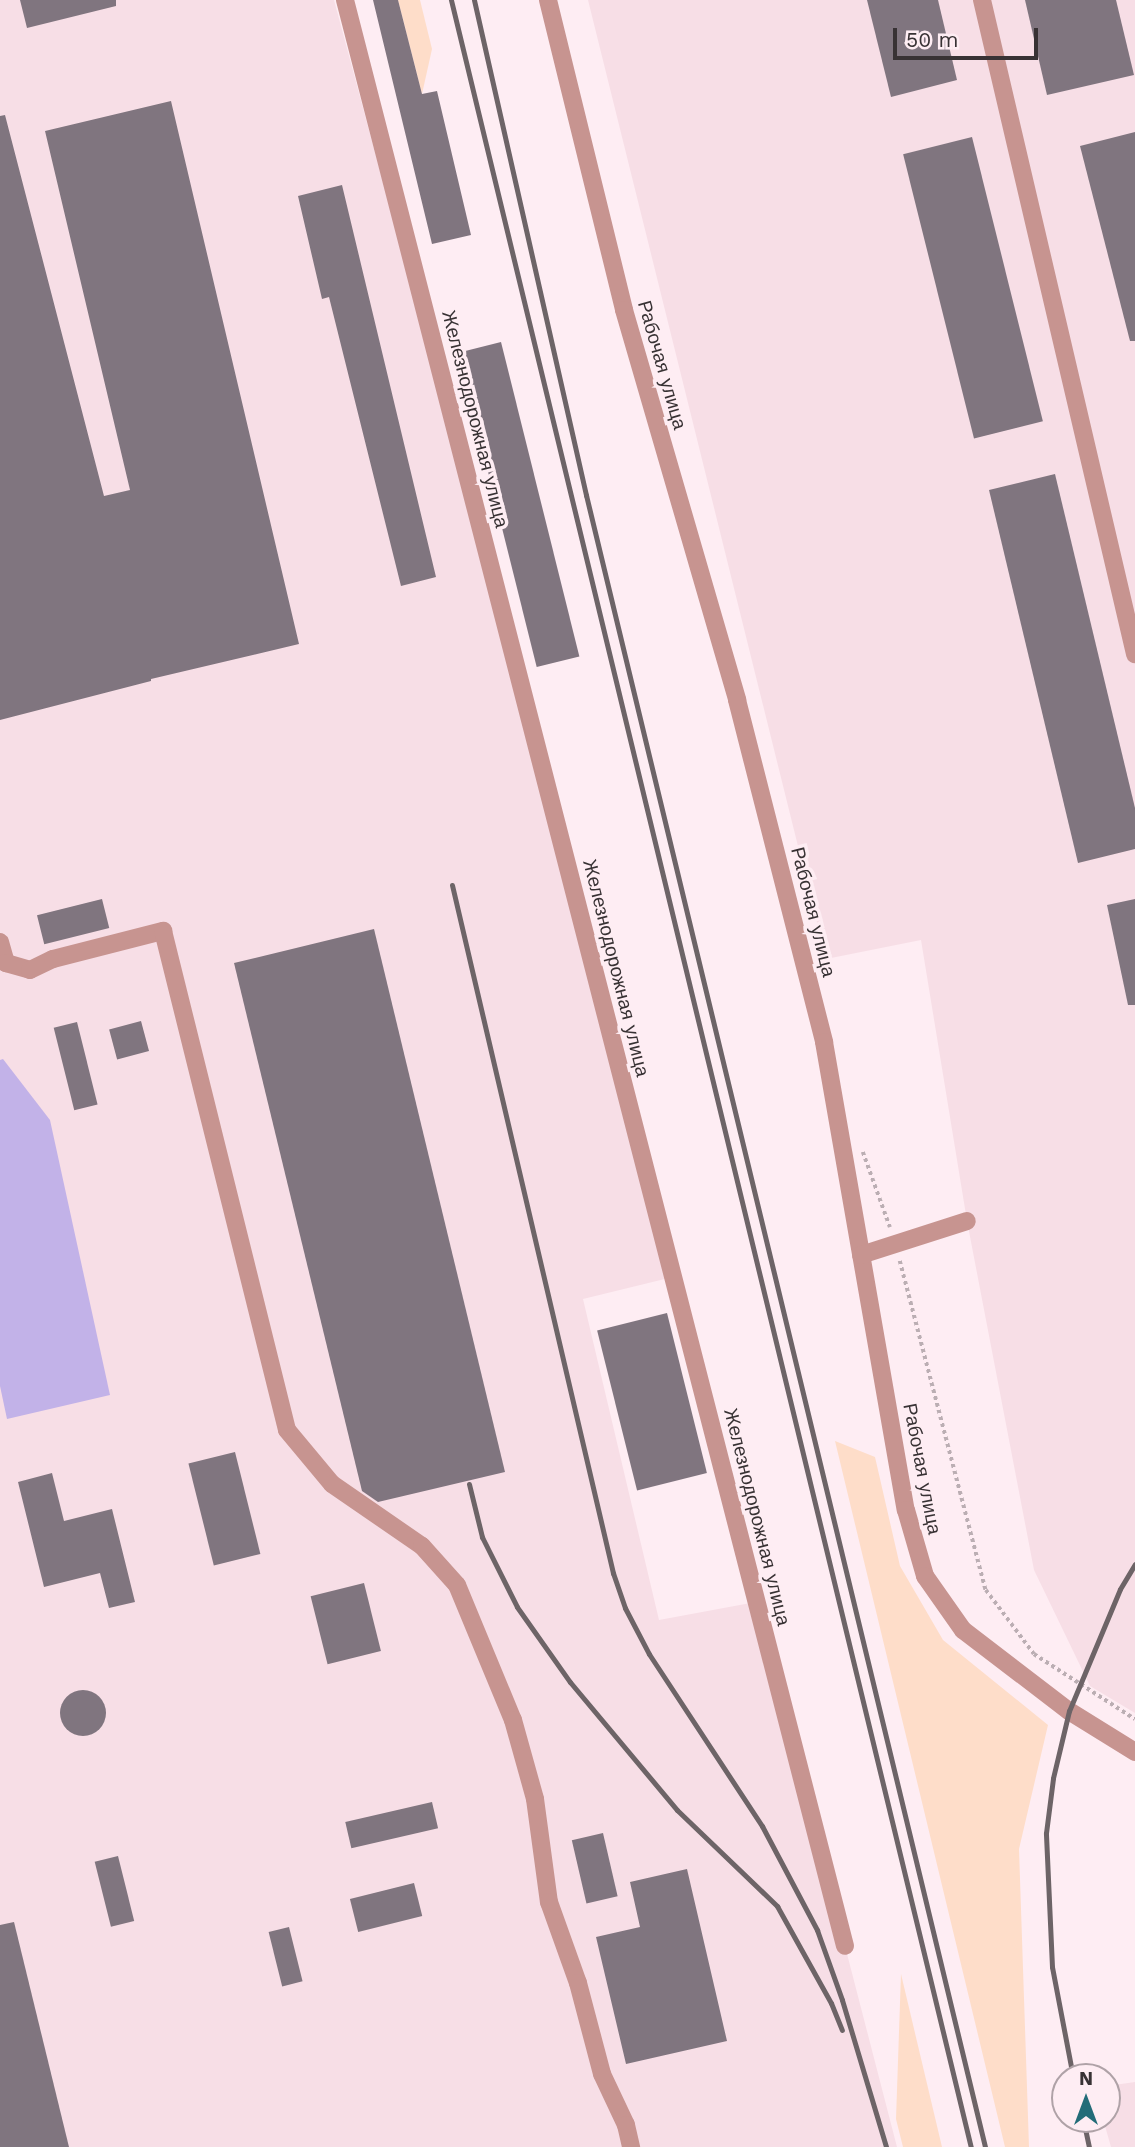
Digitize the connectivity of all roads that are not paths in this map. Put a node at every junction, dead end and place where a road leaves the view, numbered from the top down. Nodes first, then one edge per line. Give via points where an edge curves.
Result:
1 (345, 0) edge
2 (548, 0) edge
3 (982, 0) edge
4 (1135, 654) edge
5 (0, 942) edge
6 (967, 1221) dead end
7 (861, 1255) junction
8 (1135, 1752) edge
9 (845, 1946) dead end
10 (631, 2147) edge

1 - 9 street, Железнодорожная улица
2 - 7 street, Рабочая улица via 624,310 737,700 824,1042
3 - 4 street
5 - 10 street via 6,963 30,971 53,959 163,931 287,1430 332,1484 422,1546 457,1585 513,1720 535,1799 549,1902 578,1983 602,2074
6 - 7 street
7 - 8 street, Рабочая улица via 906,1510 925,1576 963,1630 1069,1711

